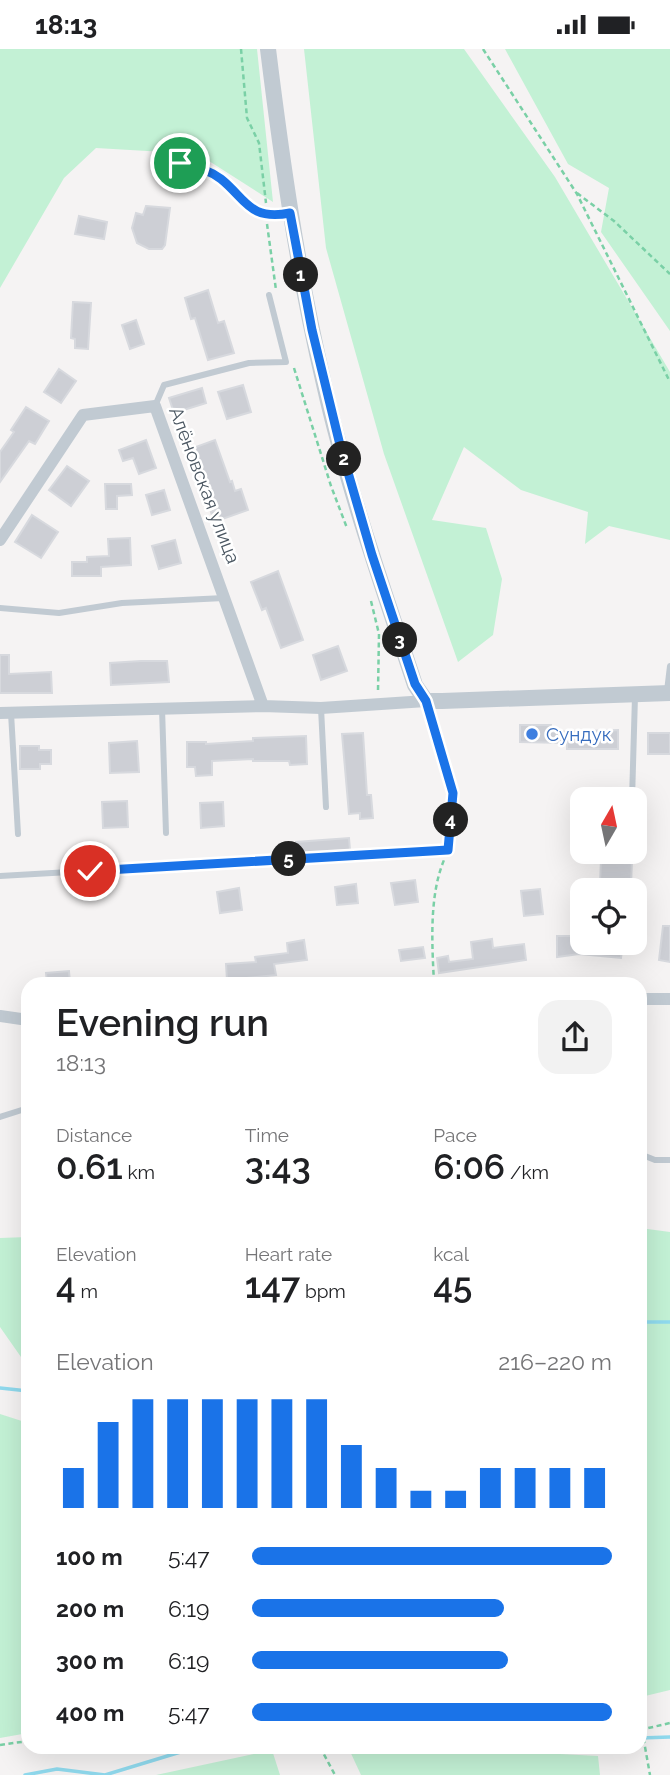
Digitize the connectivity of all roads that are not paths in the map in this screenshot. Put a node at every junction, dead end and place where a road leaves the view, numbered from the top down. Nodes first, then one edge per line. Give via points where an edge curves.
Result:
1 (268, 49) edge
2 (169, 175) dead end
3 (290, 213) junction
4 (269, 295) dead end
5 (155, 406) junction
6 (0, 540) edge
7 (224, 597) junction
8 (0, 608) edge
9 (670, 666) edge
10 (668, 693) edge
11 (635, 694) junction
12 (426, 701) junction
13 (263, 706) junction
14 (162, 708) junction
15 (321, 708) junction
16 (5, 713) edge
17 (632, 787) edge
18 (326, 807) dead end
19 (166, 833) dead end
20 (18, 834) dead end
21 (0, 876) edge
22 (647, 999) edge
23 (670, 999) edge
24 (0, 1016) edge
25 (21, 1019) edge
26 (21, 1110) edge
27 (0, 1117) edge
28 (647, 1156) edge
29 (670, 1160) edge

1 - 3 street
2 - 3 lane via 180,163 209,171 257,211 275,216
3 - 12 street via 324,387 355,500 415,684
4 - 5 lane via 286,362 248,363 164,385
5 - 6 street, Алёновская улица via 83,415
5 - 7 street, Алёновская улица
7 - 8 lane via 122,603 59,613
7 - 13 street, Алёновская улица
9 - 10 lane
10 - 11 street
11 - 12 street
11 - 17 lane
12 - 15 street
12 - 21 lane via 453,793 448,850
13 - 14 street
13 - 15 street
14 - 16 street
14 - 19 lane
15 - 18 lane
16 - 20 lane
22 - 23 street
24 - 25 street
26 - 27 lane
28 - 29 lane

